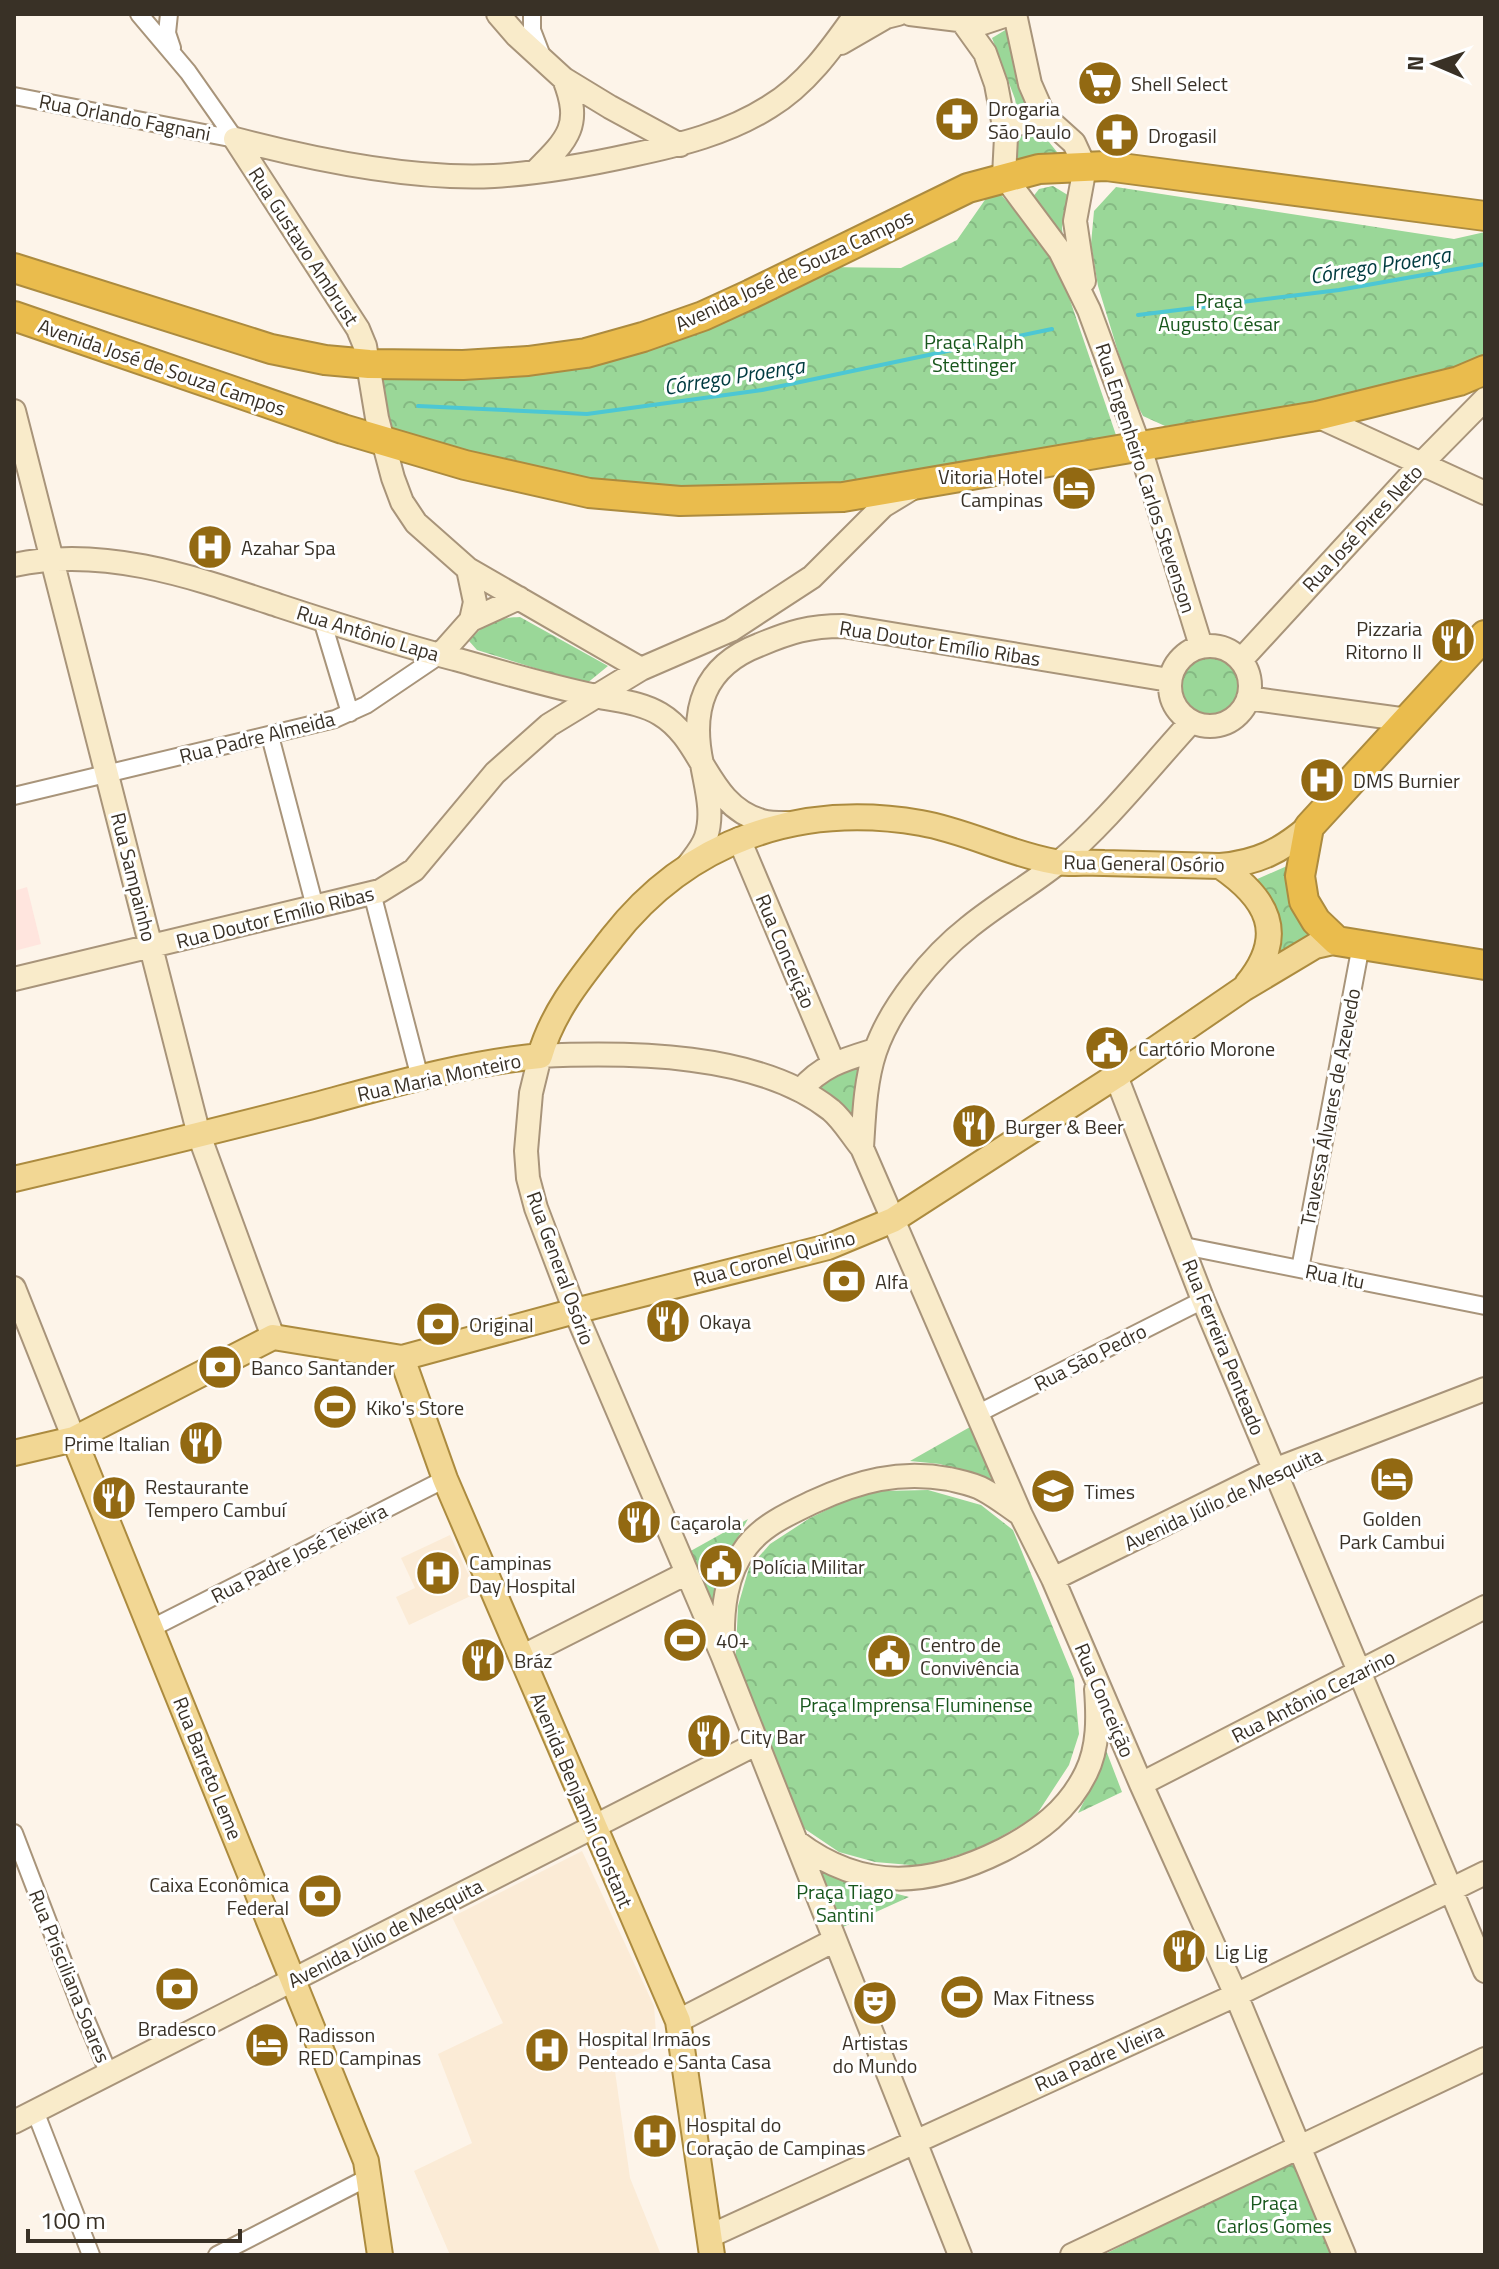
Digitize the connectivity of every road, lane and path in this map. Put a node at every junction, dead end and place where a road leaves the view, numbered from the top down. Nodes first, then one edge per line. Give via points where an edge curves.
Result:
1 (139, 14) edge
2 (169, 14) edge
3 (498, 14) edge
4 (532, 14) edge
5 (856, 14) edge
6 (898, 14) edge
7 (910, 14) edge
8 (1013, 14) edge
9 (960, 17) edge
10 (830, 51) junction
11 (176, 57) junction
12 (543, 58) junction
13 (564, 79) junction
14 (14, 96) edge
15 (1044, 116) junction
16 (1004, 124) junction
17 (235, 139) junction
18 (680, 145) junction
19 (1085, 167) junction
20 (536, 171) junction
21 (1004, 176) junction
22 (1485, 216) edge
23 (14, 268) edge
24 (14, 280) edge
25 (111, 299) junction
26 (1089, 310) junction
27 (14, 316) edge
28 (369, 364) junction
29 (1485, 370) edge
30 (1485, 399) edge
31 (14, 411) edge
32 (1317, 416) junction
33 (383, 442) junction
34 (1140, 448) junction
35 (1422, 463) junction
36 (923, 482) junction
37 (1485, 493) edge
38 (52, 558) junction
39 (14, 565) edge
40 (468, 569) junction
41 (812, 577) junction
42 (519, 598) junction
43 (322, 620) junction
44 (471, 620) junction
45 (821, 626) junction
46 (1485, 635) edge
47 (698, 646) junction
48 (1201, 646) junction
49 (440, 655) junction
50 (1241, 660) junction
51 (724, 663) junction
52 (641, 669) junction
53 (1169, 680) junction
54 (597, 697) junction
55 (1248, 698) junction
56 (350, 713) junction
57 (1408, 720) junction
58 (1191, 722) junction
59 (270, 736) junction
60 (701, 760) junction
61 (108, 774) junction
62 (14, 796) edge
63 (786, 823) junction
64 (1309, 827) junction
65 (739, 839) junction
66 (1059, 862) junction
67 (1220, 866) junction
68 (686, 868) junction
69 (372, 893) junction
70 (315, 907) junction
71 (1349, 943) junction
72 (152, 947) junction
73 (1485, 965) edge
74 (14, 979) edge
75 (1243, 989) junction
76 (875, 1050) junction
77 (540, 1056) junction
78 (833, 1062) junction
79 (1116, 1076) junction
80 (420, 1078) junction
81 (801, 1090) junction
82 (199, 1135) junction
83 (862, 1148) junction
84 (14, 1179) edge
85 (893, 1220) junction
86 (1184, 1246) junction
87 (1300, 1269) junction
88 (14, 1288) edge
89 (1203, 1300) junction
90 (1485, 1306) edge
91 (575, 1311) junction
92 (273, 1337) junction
93 (402, 1358) junction
94 (1485, 1389) edge
95 (977, 1414) junction
96 (74, 1439) junction
97 (14, 1453) edge
98 (1274, 1470) junction
99 (445, 1479) junction
100 (1021, 1515) junction
101 (687, 1573) junction
102 (1053, 1579) junction
103 (1485, 1607) edge
104 (152, 1628) junction
105 (521, 1657) junction
106 (723, 1657) junction
107 (1360, 1673) junction
108 (1094, 1674) junction
109 (756, 1744) junction
110 (1141, 1784) junction
111 (593, 1827) junction
112 (14, 1833) edge
113 (796, 1841) junction
114 (1485, 1873) edge
115 (1451, 1890) junction
116 (835, 1940) junction
117 (1485, 1971) edge
118 (293, 1980) junction
119 (1236, 1995) junction
120 (678, 2021) junction
121 (1485, 2059) edge
122 (109, 2074) junction
123 (35, 2111) junction
124 (14, 2122) edge
125 (916, 2140) junction
126 (1299, 2148) junction
127 (369, 2177) junction
128 (711, 2246) edge
129 (91, 2255) edge
130 (217, 2255) edge
131 (380, 2255) edge
132 (960, 2255) edge
133 (1072, 2255) edge
134 (1344, 2255) edge

1 - 11 street, Rua Gustavo Ambrust
2 - 11 street via 167,33
3 - 12 main road
4 - 12 street
5 - 10 main road
6 - 10 main road
7 - 9 main road
8 - 9 main road via 983,23
8 - 15 main road via 1030,84
9 - 16 main road via 985,53
10 - 18 main road via 771,106
11 - 17 street, Rua Gustavo Ambrust
12 - 13 main road
13 - 18 main road
13 - 20 main road via 573,102 568,134
14 - 17 street, Rua Orlando Fagnani
15 - 16 main road
15 - 19 main road via 1074,143
16 - 21 main road
17 - 20 main road via 306,158 401,170 493,176
17 - 28 main road, Rua Gustavo Ambrust via 358,329
18 - 20 main road
19 - 21 highway, Avenida José de Souza Campos
19 - 22 highway, Avenida José de Souza Campos via 1118,167
19 - 26 main road, Rua Engenheiro Carlos Stevenson via 1075,221
21 - 26 main road, Rua Engenheiro Carlos Stevenson via 1060,251
21 - 28 highway, Avenida José de Souza Campos via 968,188 703,316 643,337 586,353 528,361
23 - 25 highway, Avenida José de Souza Campos
24 - 25 highway
25 - 28 highway, Avenida José de Souza Campos via 271,349
26 - 34 main road, Rua Engenheiro Carlos Stevenson
27 - 33 highway, Avenida José de Souza Campos
28 - 33 main road, Rua Gustavo Ambrust
29 - 32 highway, Avenida José de Souza Campos
30 - 35 main road, Rua José Pires Neto
31 - 38 main road, Rua Sampainho
32 - 34 highway, Avenida José de Souza Campos
32 - 35 main road
33 - 36 highway, Avenida José de Souza Campos via 589,493 680,501 843,497
33 - 40 main road, Rua Gustavo Ambrust via 402,502 432,540
34 - 36 highway, Avenida José de Souza Campos
34 - 48 main road, Rua Engenheiro Carlos Stevenson
35 - 37 main road
35 - 50 main road, Rua José Pires Neto
36 - 41 main road, Rua Doutor Emílio Ribas via 883,506
38 - 39 main road, Rua Antônio Lapa
38 - 43 main road, Rua Antônio Lapa via 163,570
38 - 61 main road, Rua Sampainho
40 - 42 main road, Rua Gustavo Ambrust
40 - 44 main road via 475,602
41 - 45 main road via 805,597 808,615
41 - 47 main road, Rua Doutor Emílio Ribas
42 - 44 main road
42 - 52 main road, Rua Gustavo Ambrust
43 - 49 main road, Rua Antônio Lapa
43 - 56 street
44 - 49 main road, Rua Padre Almeida
45 - 51 main road, Rua Doutor Emílio Ribas via 780,636
45 - 53 main road, Rua Doutor Emílio Ribas
46 - 57 highway
47 - 51 main road via 715,649
47 - 52 main road, Rua Doutor Emílio Ribas
48 - 50 main road via 1216,645
48 - 53 main road via 1180,658
49 - 54 main road, Rua Antônio Lapa
49 - 56 street, Rua Padre Almeida
50 - 55 main road via 1248,672
51 - 60 main road via 698,710
52 - 54 main road, Rua Doutor Emílio Ribas
53 - 58 main road via 1170,697
54 - 60 main road, Rua Antônio Lapa via 658,713 675,724
54 - 69 main road, Rua Doutor Emílio Ribas via 523,747 414,870
55 - 57 main road
55 - 58 main road via 1225,723
56 - 59 street, Rua Padre Almeida
57 - 64 highway
58 - 66 main road
59 - 61 street, Rua Padre Almeida
59 - 70 street
60 - 63 main road via 717,791 737,808 762,821
60 - 68 main road via 709,817 703,843
61 - 62 street, Rua Padre Almeida
61 - 72 main road, Rua Sampainho
63 - 65 main road, Rua General Osório
63 - 66 main road, Rua General Osório via 844,817 922,823
64 - 67 main road, Rua General Osório via 1272,855
64 - 71 highway via 1300,876 1304,901 1316,921
65 - 68 main road, Rua General Osório
65 - 78 main road, Rua Conceição
66 - 67 main road, Rua General Osório
66 - 76 main road via 967,928 934,961 902,999
67 - 75 main road via 1244,883 1269,922 1259,970
68 - 77 main road, Rua General Osório via 630,914 572,988
69 - 70 main road, Rua Doutor Emílio Ribas
69 - 80 street
70 - 72 main road, Rua Doutor Emílio Ribas
71 - 73 highway, Rua Coronel Quirino
71 - 75 main road, Rua Coronel Quirino via 1315,946
71 - 87 street, Travessa Álvares de Azevedo
72 - 74 main road, Rua Doutor Emílio Ribas
72 - 82 main road, Rua Sampainho
75 - 79 main road, Rua Coronel Quirino
76 - 78 main road
76 - 83 main road
77 - 80 main road, Rua Maria Monteiro
77 - 81 main road, Rua Maria Monteiro via 627,1054 725,1065
77 - 91 main road, Rua General Osório via 527,1121 528,1178
78 - 81 main road
79 - 85 main road, Rua Coronel Quirino
79 - 86 main road, Rua Ferreira Penteado
80 - 82 main road, Rua Maria Monteiro
81 - 83 main road, Rua Maria Monteiro via 833,1112
82 - 84 main road, Rua Maria Monteiro
82 - 92 main road, Rua Sampainho
83 - 85 main road, Rua Conceição
85 - 91 main road, Rua Coronel Quirino via 828,1247
85 - 95 main road, Rua Conceição
86 - 87 street, Rua Itu
86 - 89 main road, Rua Ferreira Penteado
87 - 90 street, Rua Itu
88 - 96 main road, Rua Barreto Leme
89 - 95 street, Rua São Pedro
89 - 98 main road, Rua Ferreira Penteado
91 - 93 main road, Rua Coronel Quirino
91 - 101 main road, Rua General Osório
92 - 93 main road, Rua Coronel Quirino
92 - 96 main road
93 - 99 main road, Avenida Benjamin Constant
94 - 98 main road, Avenida Júlio de Mesquita
95 - 100 main road, Rua Conceição
96 - 97 main road
96 - 104 main road, Rua Barreto Leme
98 - 102 main road, Avenida Júlio de Mesquita
98 - 107 main road, Rua Ferreira Penteado
99 - 104 street, Rua Padre José Teixeira
99 - 105 main road, Avenida Benjamin Constant
100 - 102 main road, Rua Conceição
100 - 106 main road via 982,1488 925,1475 868,1480 802,1507 760,1532 737,1562 725,1598
101 - 105 main road
101 - 106 main road, Rua General Osório
102 - 108 main road, Rua Conceição
103 - 107 main road, Rua Antônio Cezarino
104 - 118 main road, Rua Barreto Leme
105 - 111 main road, Avenida Benjamin Constant
106 - 109 main road, Rua General Osório
107 - 110 main road, Rua Antônio Cezarino
107 - 115 main road, Rua Ferreira Penteado
108 - 110 main road, Rua Conceição
108 - 113 main road via 1097,1715 1087,1772 1060,1811 1025,1839 937,1876 899,1879 839,1868
109 - 111 main road, Avenida Júlio de Mesquita
109 - 113 main road, Rua General Osório
110 - 119 main road, Rua Conceição
111 - 118 main road, Avenida Júlio de Mesquita
111 - 120 main road, Avenida Benjamin Constant
112 - 122 street, Rua Prisciliana Soares
113 - 116 main road, Rua General Osório
114 - 115 main road, Rua Padre Vieira
115 - 117 main road, Rua Ferreira Penteado
115 - 119 main road, Rua Padre Vieira
116 - 120 main road
116 - 125 main road, Rua General Osório
118 - 122 main road, Avenida Júlio de Mesquita
118 - 127 main road, Rua Barreto Leme
119 - 125 main road, Rua Padre Vieira
119 - 126 main road, Rua Conceição
120 - 128 main road, Avenida Benjamin Constant
121 - 126 main road
122 - 123 main road, Avenida Júlio de Mesquita
123 - 124 main road, Avenida Júlio de Mesquita
123 - 129 street
125 - 128 main road, Rua Padre Vieira
125 - 132 main road, Rua General Osório
126 - 133 main road
126 - 134 main road, Rua Conceição
127 - 130 street
127 - 131 main road, Rua Barreto Leme

